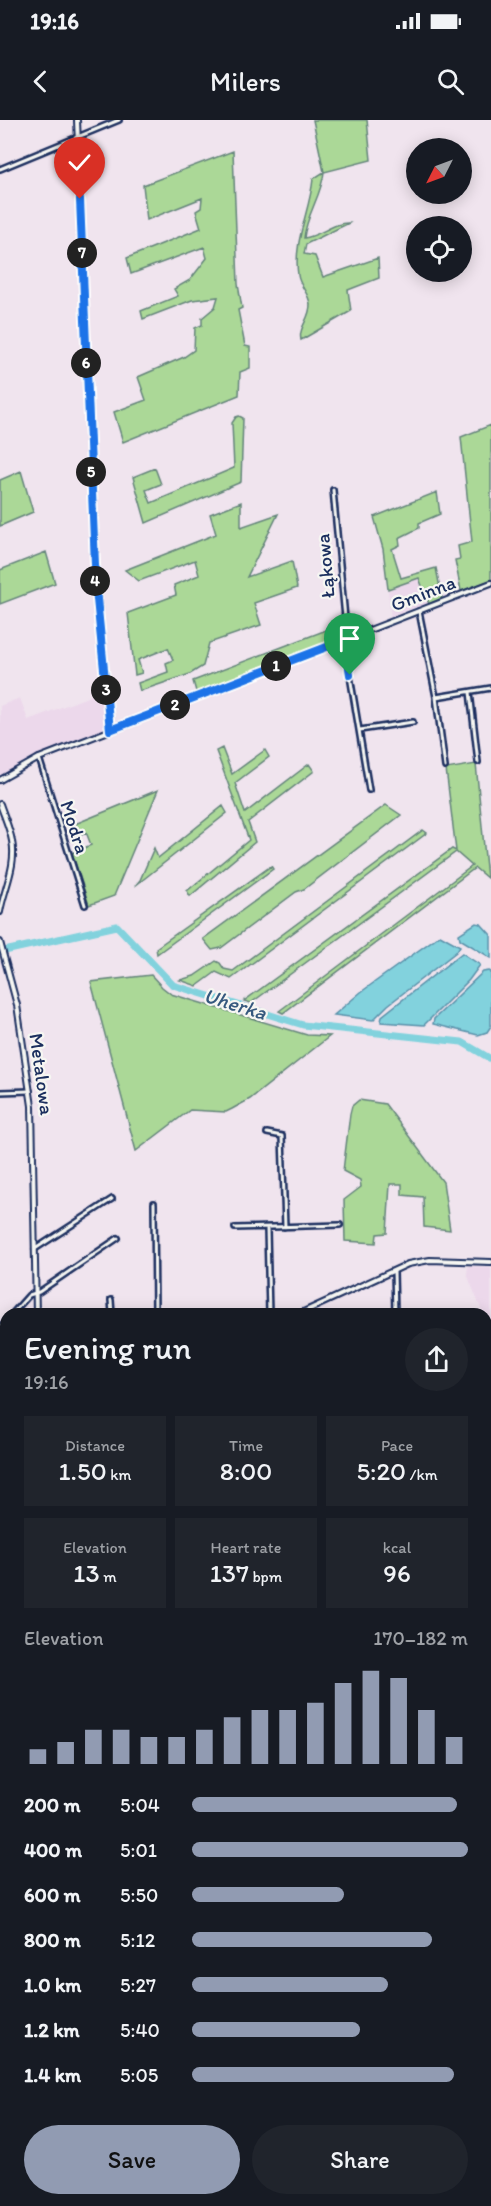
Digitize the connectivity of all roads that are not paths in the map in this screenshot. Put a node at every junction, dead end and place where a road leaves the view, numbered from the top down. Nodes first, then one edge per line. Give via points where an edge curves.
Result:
1 (77, 120) edge
2 (119, 120) edge
3 (78, 136) junction
4 (0, 169) edge
5 (333, 490) dead end
6 (491, 583) edge
7 (419, 611) junction
8 (346, 639) junction
9 (491, 688) edge
10 (470, 692) junction
11 (436, 697) junction
12 (413, 722) dead end
13 (110, 730) junction
14 (360, 730) junction
15 (39, 758) junction
16 (478, 762) dead end
17 (445, 767) dead end
18 (0, 780) edge
19 (369, 790) dead end
20 (0, 804) edge
21 (86, 905) dead end
22 (0, 912) edge
23 (0, 942) edge
24 (1, 948) edge
25 (30, 1091) junction
26 (0, 1092) edge
27 (267, 1133) dead end
28 (112, 1199) dead end
29 (154, 1203) dead end
30 (340, 1225) dead end
31 (285, 1227) junction
32 (235, 1228) dead end
33 (267, 1228) junction
34 (118, 1238) dead end
35 (35, 1249) junction
36 (491, 1262) edge
37 (394, 1269) junction
38 (35, 1294) junction
39 (111, 1300) dead end
40 (17, 1308) edge
41 (36, 1308) edge
42 (112, 1308) edge
43 (155, 1308) edge
44 (268, 1308) edge
45 (312, 1308) edge
46 (395, 1308) edge

1 - 3 street
2 - 3 street
3 - 4 street
3 - 13 street via 96,589
5 - 8 street, Łąkowa
6 - 7 street, Gminna
7 - 8 street, Gminna
7 - 11 street
8 - 13 street, Gminna
8 - 14 street, Łąkowa
9 - 10 street
10 - 11 street
10 - 16 street
11 - 17 street
12 - 14 street
13 - 15 street, Gminna
14 - 19 street, Łąkowa
15 - 18 street, Gminna
15 - 21 street, Modra
20 - 22 street via 13,850
23 - 24 street, Metalowa
24 - 25 street, Metalowa via 17,1005
25 - 26 street
25 - 35 street, Metalowa
27 - 31 street via 282,1136
28 - 35 street
29 - 43 street
30 - 31 street
31 - 33 street
32 - 33 street
33 - 44 street
34 - 38 street
35 - 38 street, Metalowa
36 - 37 street via 419,1261
37 - 45 street
37 - 46 street
38 - 40 street
38 - 41 street, Metalowa
39 - 42 street

